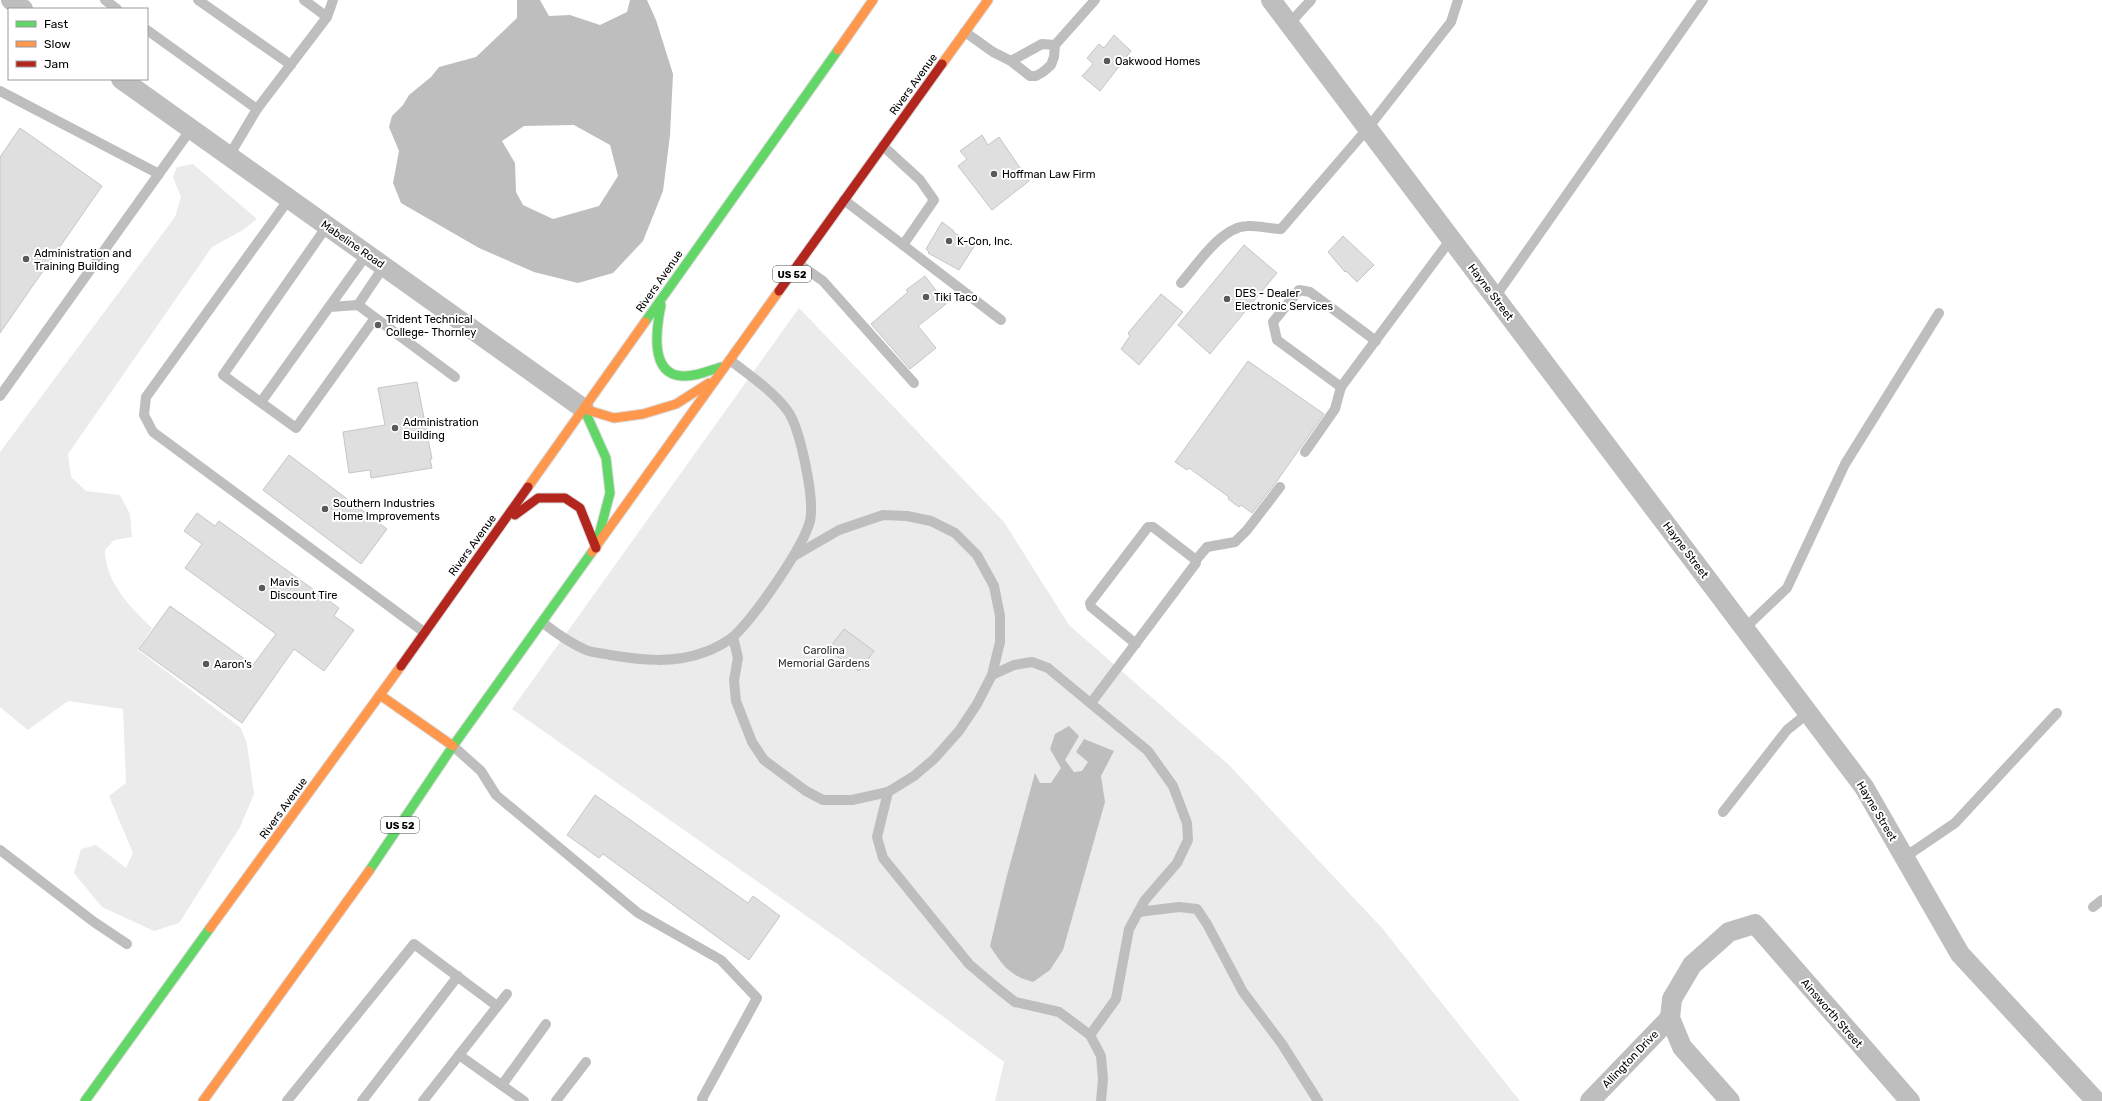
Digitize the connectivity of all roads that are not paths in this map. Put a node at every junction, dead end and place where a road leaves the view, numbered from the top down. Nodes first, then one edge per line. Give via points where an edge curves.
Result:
1 (11, 0) edge
2 (105, 0) edge
3 (198, 0) edge
4 (304, 0) edge
5 (333, 0) edge
6 (873, 0) edge
7 (988, 0) edge
8 (1095, 0) edge
9 (1271, 0) edge
10 (1311, 0) edge
11 (1458, 0) edge
12 (1703, 0) edge
13 (22, 8) edge
14 (116, 8) edge
15 (327, 17) junction
16 (1289, 24) junction
17 (148, 31) edge
18 (965, 32) junction
19 (1055, 46) junction
20 (1011, 61) junction
21 (291, 65) junction
22 (123, 80) edge
23 (2, 96) edge
24 (257, 109) junction
25 (1368, 128) junction
26 (191, 129) junction
27 (883, 146) junction
28 (229, 156) junction
29 (159, 174) junction
30 (289, 199) junction
31 (844, 200) junction
32 (327, 226) junction
33 (1451, 239) junction
34 (903, 245) junction
35 (367, 254) junction
36 (799, 264) junction
37 (384, 266) junction
38 (1181, 283) dead end
39 (1495, 297) junction
40 (662, 298) junction
41 (358, 305) junction
42 (329, 307) junction
43 (1939, 313) dead end
44 (375, 318) junction
45 (1001, 320) dead end
46 (1376, 341) junction
47 (728, 363) junction
48 (455, 377) dead end
49 (718, 378) junction
50 (914, 383) dead end
51 (1341, 387) junction
52 (0, 396) edge
53 (261, 402) junction
54 (584, 409) junction
55 (1305, 452) dead end
56 (1280, 487) dead end
57 (500, 526) junction
58 (596, 548) junction
59 (794, 556) junction
60 (1196, 560) junction
61 (542, 623) junction
62 (1744, 629) junction
63 (424, 632) junction
64 (733, 637) junction
65 (1136, 644) junction
66 (992, 675) junction
67 (380, 695) junction
68 (1091, 703) junction
69 (1808, 713) junction
70 (2057, 713) dead end
71 (453, 746) junction
72 (888, 792) junction
73 (1723, 812) dead end
74 (0, 850) edge
75 (1905, 857) junction
76 (2102, 900) edge
77 (2093, 907) dead end
78 (1138, 912) junction
79 (127, 944) dead end
80 (458, 976) junction
81 (507, 994) dead end
82 (497, 1006) junction
83 (1670, 1018) junction
84 (546, 1024) dead end
85 (1090, 1035) junction
86 (460, 1055) junction
87 (118, 1056) junction
88 (586, 1062) dead end
89 (502, 1085) junction
90 (107, 1088) dead end
91 (86, 1101) edge
92 (204, 1101) edge
93 (287, 1101) edge
94 (362, 1101) edge
95 (423, 1101) edge
96 (524, 1101) edge
97 (556, 1101) edge
98 (703, 1101) edge
99 (1101, 1101) edge
100 (1318, 1101) edge
101 (1590, 1101) edge
102 (1730, 1101) edge
103 (1910, 1101) edge
104 (2096, 1101) edge

1 - 13 street
2 - 14 lane
3 - 21 lane
4 - 15 lane
5 - 15 lane
6 - 40 main road, Rivers Avenue
7 - 18 main road, Rivers Avenue / US 52
8 - 19 lane
9 - 16 street, Hayne Street
10 - 16 lane
11 - 25 lane via 1451,22
12 - 39 lane
15 - 21 lane
16 - 25 street, Hayne Street
17 - 24 lane
18 - 20 lane
18 - 27 main road, Rivers Avenue / US 52
19 - 20 lane via 1042,44
19 - 20 lane via 1051,65 1036,76 1030,76
21 - 24 lane
22 - 26 street, Mabeline Road
23 - 29 lane
24 - 28 lane
25 - 33 street, Hayne Street
25 - 38 lane via 1281,228 1246,226 1224,233
26 - 28 street, Mabeline Road
26 - 29 lane
27 - 31 main road, Rivers Avenue / US 52
27 - 34 lane via 920,180 934,200
28 - 30 street, Mabeline Road
29 - 52 lane
30 - 32 street, Mabeline Road
30 - 63 lane via 146,397 144,415 153,432
31 - 34 lane
31 - 36 main road, Rivers Avenue / US 52
32 - 35 street, Mabeline Road
32 - 53 lane via 223,375
33 - 39 street, Hayne Street
33 - 46 lane
34 - 45 lane
35 - 37 street, Mabeline Road
35 - 42 lane
36 - 47 main road, Rivers Avenue / US 52
36 - 50 lane via 823,281
37 - 41 lane
37 - 54 street, Mabeline Road
39 - 62 street, Hayne Street
40 - 47 main road via 655,344 658,357 666,368 676,375 686,376
40 - 54 main road, Rivers Avenue
41 - 42 lane
41 - 44 lane
42 - 53 lane
43 - 62 lane via 1845,464 1787,588
44 - 48 lane
44 - 53 lane via 296,428
46 - 51 lane
46 - 51 lane via 1310,292 1299,290 1273,322 1276,340
47 - 49 main road, Rivers Avenue / US 52
47 - 59 lane via 767,390 787,410 795,424 812,506 810,521
49 - 54 main road via 676,404 643,414 614,418
49 - 58 main road, Rivers Avenue / US 52
51 - 55 lane via 1335,409
54 - 57 main road, Rivers Avenue
54 - 58 main road via 606,458 610,493
56 - 60 lane via 1235,542 1207,548
57 - 58 main road via 538,498 565,498 580,508
57 - 63 main road, Rivers Avenue
58 - 61 main road, Rivers Avenue / US 52
59 - 64 lane
59 - 66 lane via 839,530 883,515 931,521 955,534 977,555 994,586 1000,622 1000,642
60 - 65 lane
60 - 65 lane via 1152,527 1148,527 1090,604
61 - 64 lane via 588,651 640,660 682,659 706,652
61 - 71 main road, Rivers Avenue / US 52
62 - 69 street, Hayne Street
63 - 67 main road, Rivers Avenue
64 - 72 lane via 738,658 734,680 736,701 752,742 764,760 806,791 823,800 852,800
65 - 68 lane
66 - 68 lane via 1014,665 1032,662 1048,668
66 - 72 lane via 959,731 934,759 914,776
67 - 71 main road
67 - 87 main road, Rivers Avenue
68 - 78 lane via 1148,751 1173,786 1187,823 1188,840 1177,863
69 - 73 lane via 1787,730
69 - 75 street, Hayne Street via 1864,787
70 - 75 lane via 1955,823
71 - 92 main road, Rivers Avenue / US 52 via 368,874
71 - 98 lane via 481,771 496,795 632,908 721,960 757,998
72 - 85 lane via 877,837 883,858 969,964 1015,1002 1059,1012
74 - 79 lane
75 - 104 street, Hayne Street via 1960,954
76 - 77 lane
78 - 85 lane via 1128,928 1116,999
78 - 100 lane via 1179,907 1197,909 1243,992 1282,1044
80 - 82 lane
80 - 93 lane via 414,944
80 - 94 lane
81 - 82 lane
82 - 86 lane
83 - 101 street, Allington Drive
83 - 102 street via 1682,1047
83 - 103 street, Ainsworth Street via 1672,999 1692,965 1728,932 1755,924
84 - 89 lane
85 - 99 lane via 1101,1056
86 - 89 lane
86 - 95 lane
87 - 90 main road
87 - 91 main road, Rivers Avenue
88 - 97 lane
89 - 96 lane

